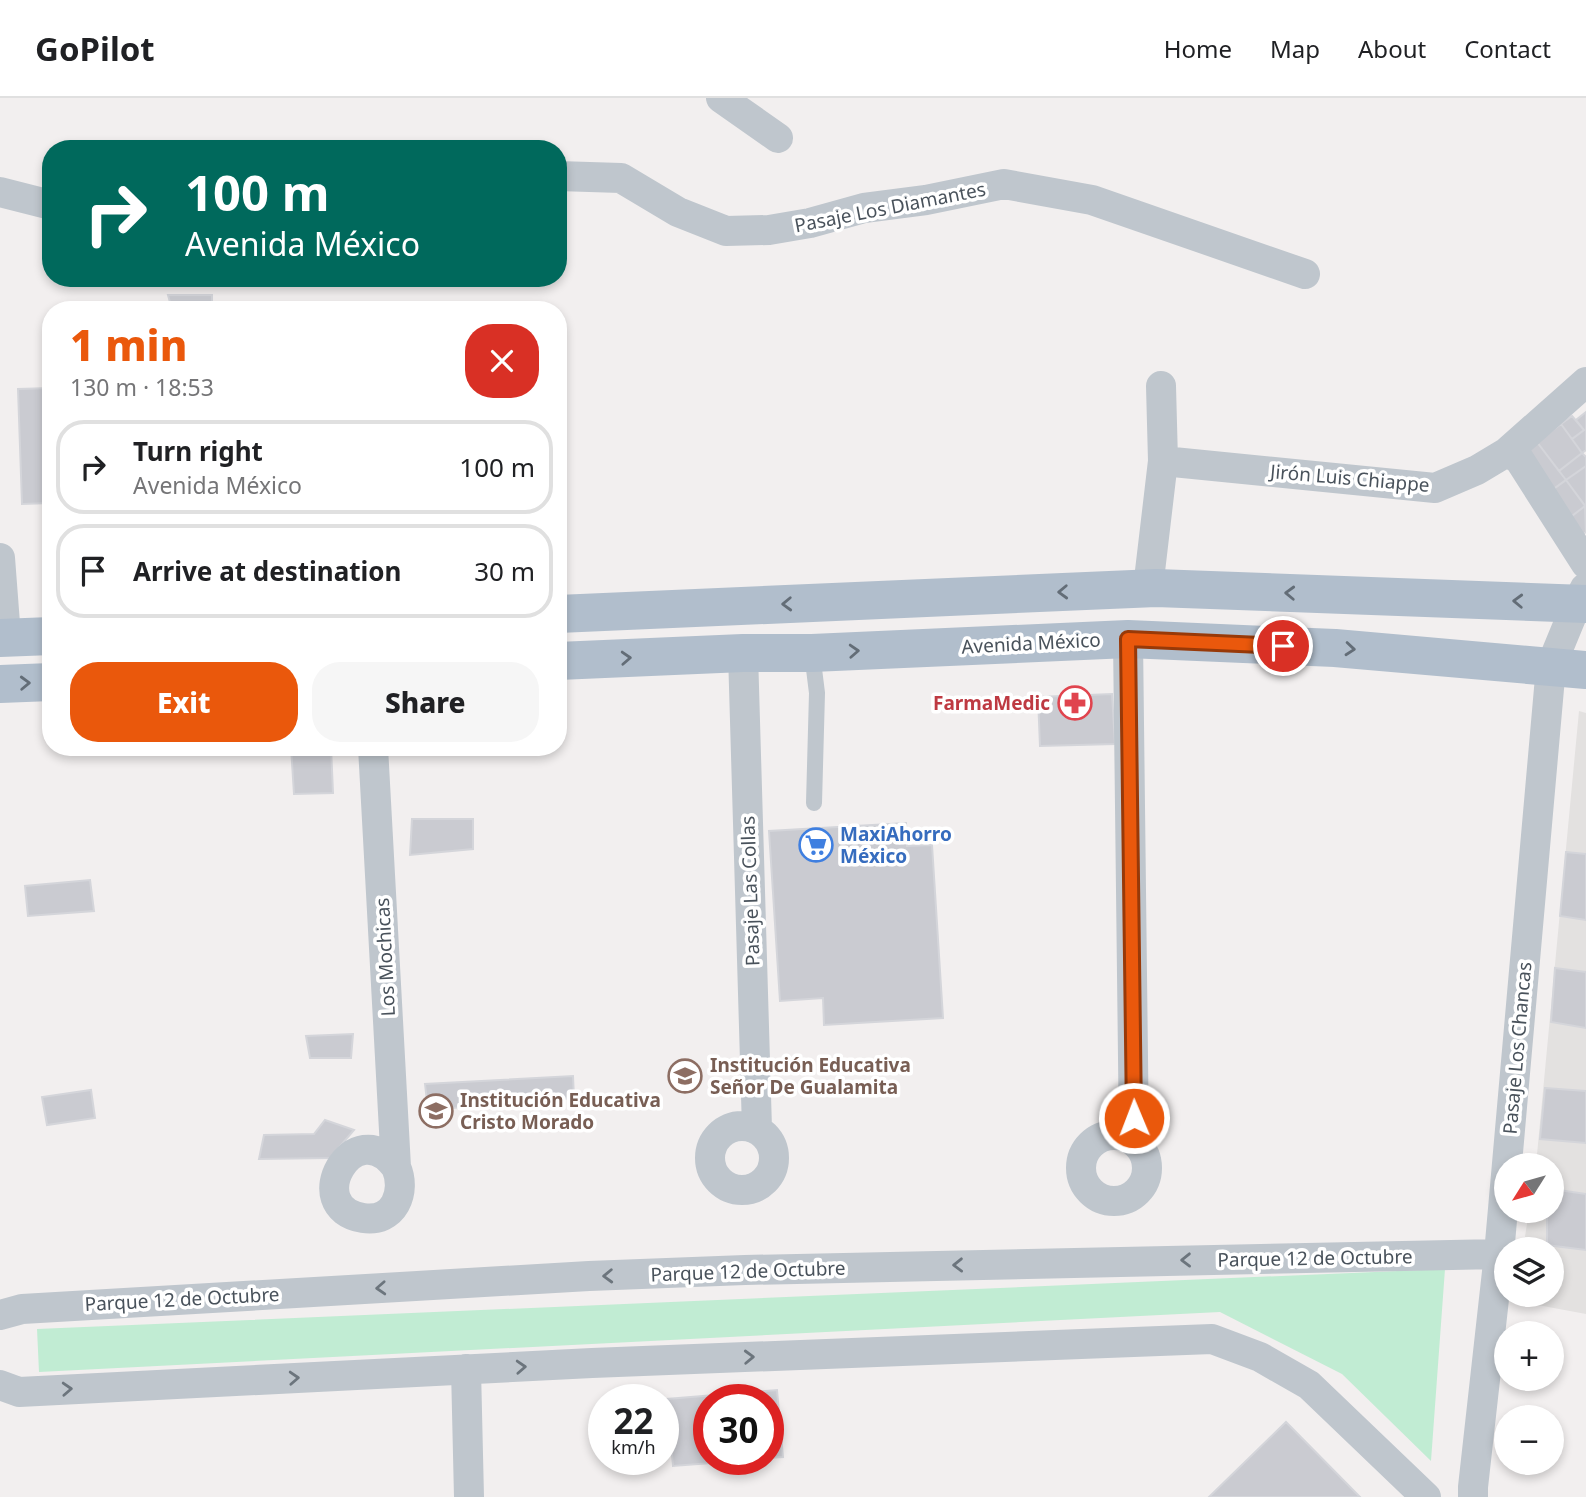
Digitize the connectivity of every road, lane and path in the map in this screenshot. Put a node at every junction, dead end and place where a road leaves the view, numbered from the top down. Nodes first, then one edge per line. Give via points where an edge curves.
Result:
1 (721, 98) edge
2 (778, 138) dead end
3 (567, 177) edge
4 (0, 192) edge
5 (42, 203) edge
6 (1305, 274) dead end
7 (1586, 382) edge
8 (1161, 386) dead end
9 (1507, 452) junction
10 (1163, 461) junction
11 (0, 558) edge
12 (1586, 564) edge
13 (1148, 588) junction
14 (1583, 598) edge
15 (567, 614) edge
16 (42, 636) edge
17 (3, 638) edge
18 (1128, 639) junction
19 (743, 653) junction
20 (812, 653) junction
21 (567, 661) edge
22 (1569, 668) edge
23 (42, 682) edge
24 (0, 684) edge
25 (373, 756) edge
26 (814, 803) dead end
27 (757, 1129) dead end
28 (1134, 1141) dead end
29 (396, 1167) dead end
30 (1501, 1237) edge
31 (1494, 1254) edge
32 (1494, 1299) edge
33 (0, 1315) edge
34 (466, 1369) junction
35 (0, 1385) edge
36 (469, 1497) edge
37 (1426, 1497) edge
38 (1474, 1497) edge

1 - 2 street
3 - 6 street, Pasaje Los Diamantes via 621,178 678,212 726,231 769,230 1004,184 1092,200
4 - 5 street
7 - 9 street, Jirón Luis Chiappe
8 - 10 street
9 - 10 street, Jirón Luis Chiappe via 1435,488
9 - 12 street via 1519,459
10 - 13 street
11 - 17 street
14 -> 13 main road
13 -> 15 main road
14 - 22 street, Pasaje Los Chancas
16 - 17 main road
20 -> 18 main road, Avenida México
18 -> 22 main road, Avenida México via 1335,648
18 - 28 street
19 - 20 main road, Avenida México
21 -> 19 main road, Avenida México
19 - 27 street, Pasaje Las Collas
20 - 26 lane via 817,693
22 - 30 street, Pasaje Los Chancas
24 -> 23 main road
25 - 29 street, Los Mochicas
31 -> 33 street, Parque 12 de Octubre via 589,1276 22,1308
32 - 38 street, Pasaje Los Chancas
35 -> 34 street via 19,1392
34 - 36 street
34 -> 37 street via 1212,1339 1260,1357 1309,1385

